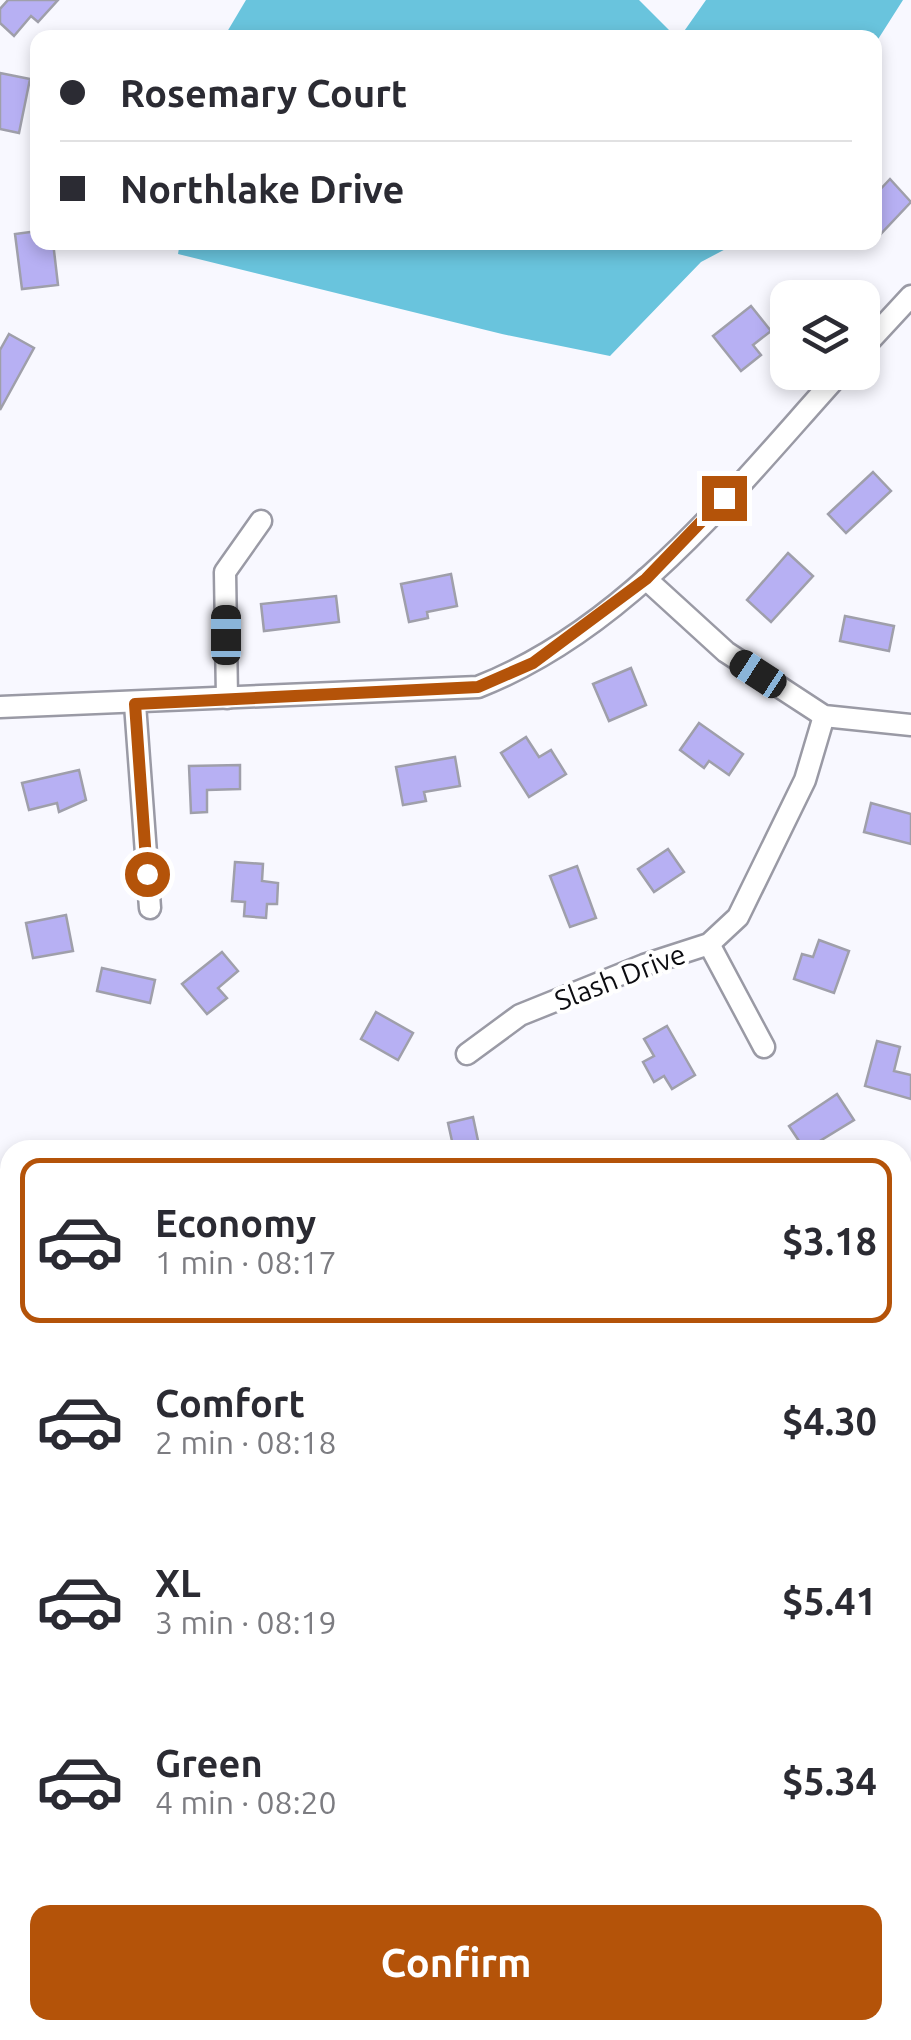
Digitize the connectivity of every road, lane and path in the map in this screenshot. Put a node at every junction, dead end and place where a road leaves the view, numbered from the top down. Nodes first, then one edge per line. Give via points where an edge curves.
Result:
1 (911, 296) edge
2 (880, 330) edge
3 (824, 390) edge
4 (261, 520) dead end
5 (646, 579) junction
6 (226, 698) junction
7 (135, 704) junction
8 (0, 707) edge
9 (824, 716) junction
10 (911, 726) edge
11 (150, 908) dead end
12 (709, 944) junction
13 (764, 1046) dead end
14 (467, 1054) dead end

1 - 2 street
3 - 5 street
4 - 6 street via 226,572
5 - 6 street via 533,663 478,687
5 - 9 street via 726,652
6 - 7 street
7 - 8 street
7 - 11 street
9 - 10 street
9 - 12 street, Slash Drive via 805,780 761,874 738,917
12 - 13 street
12 - 14 street, Slash Drive via 520,1015

